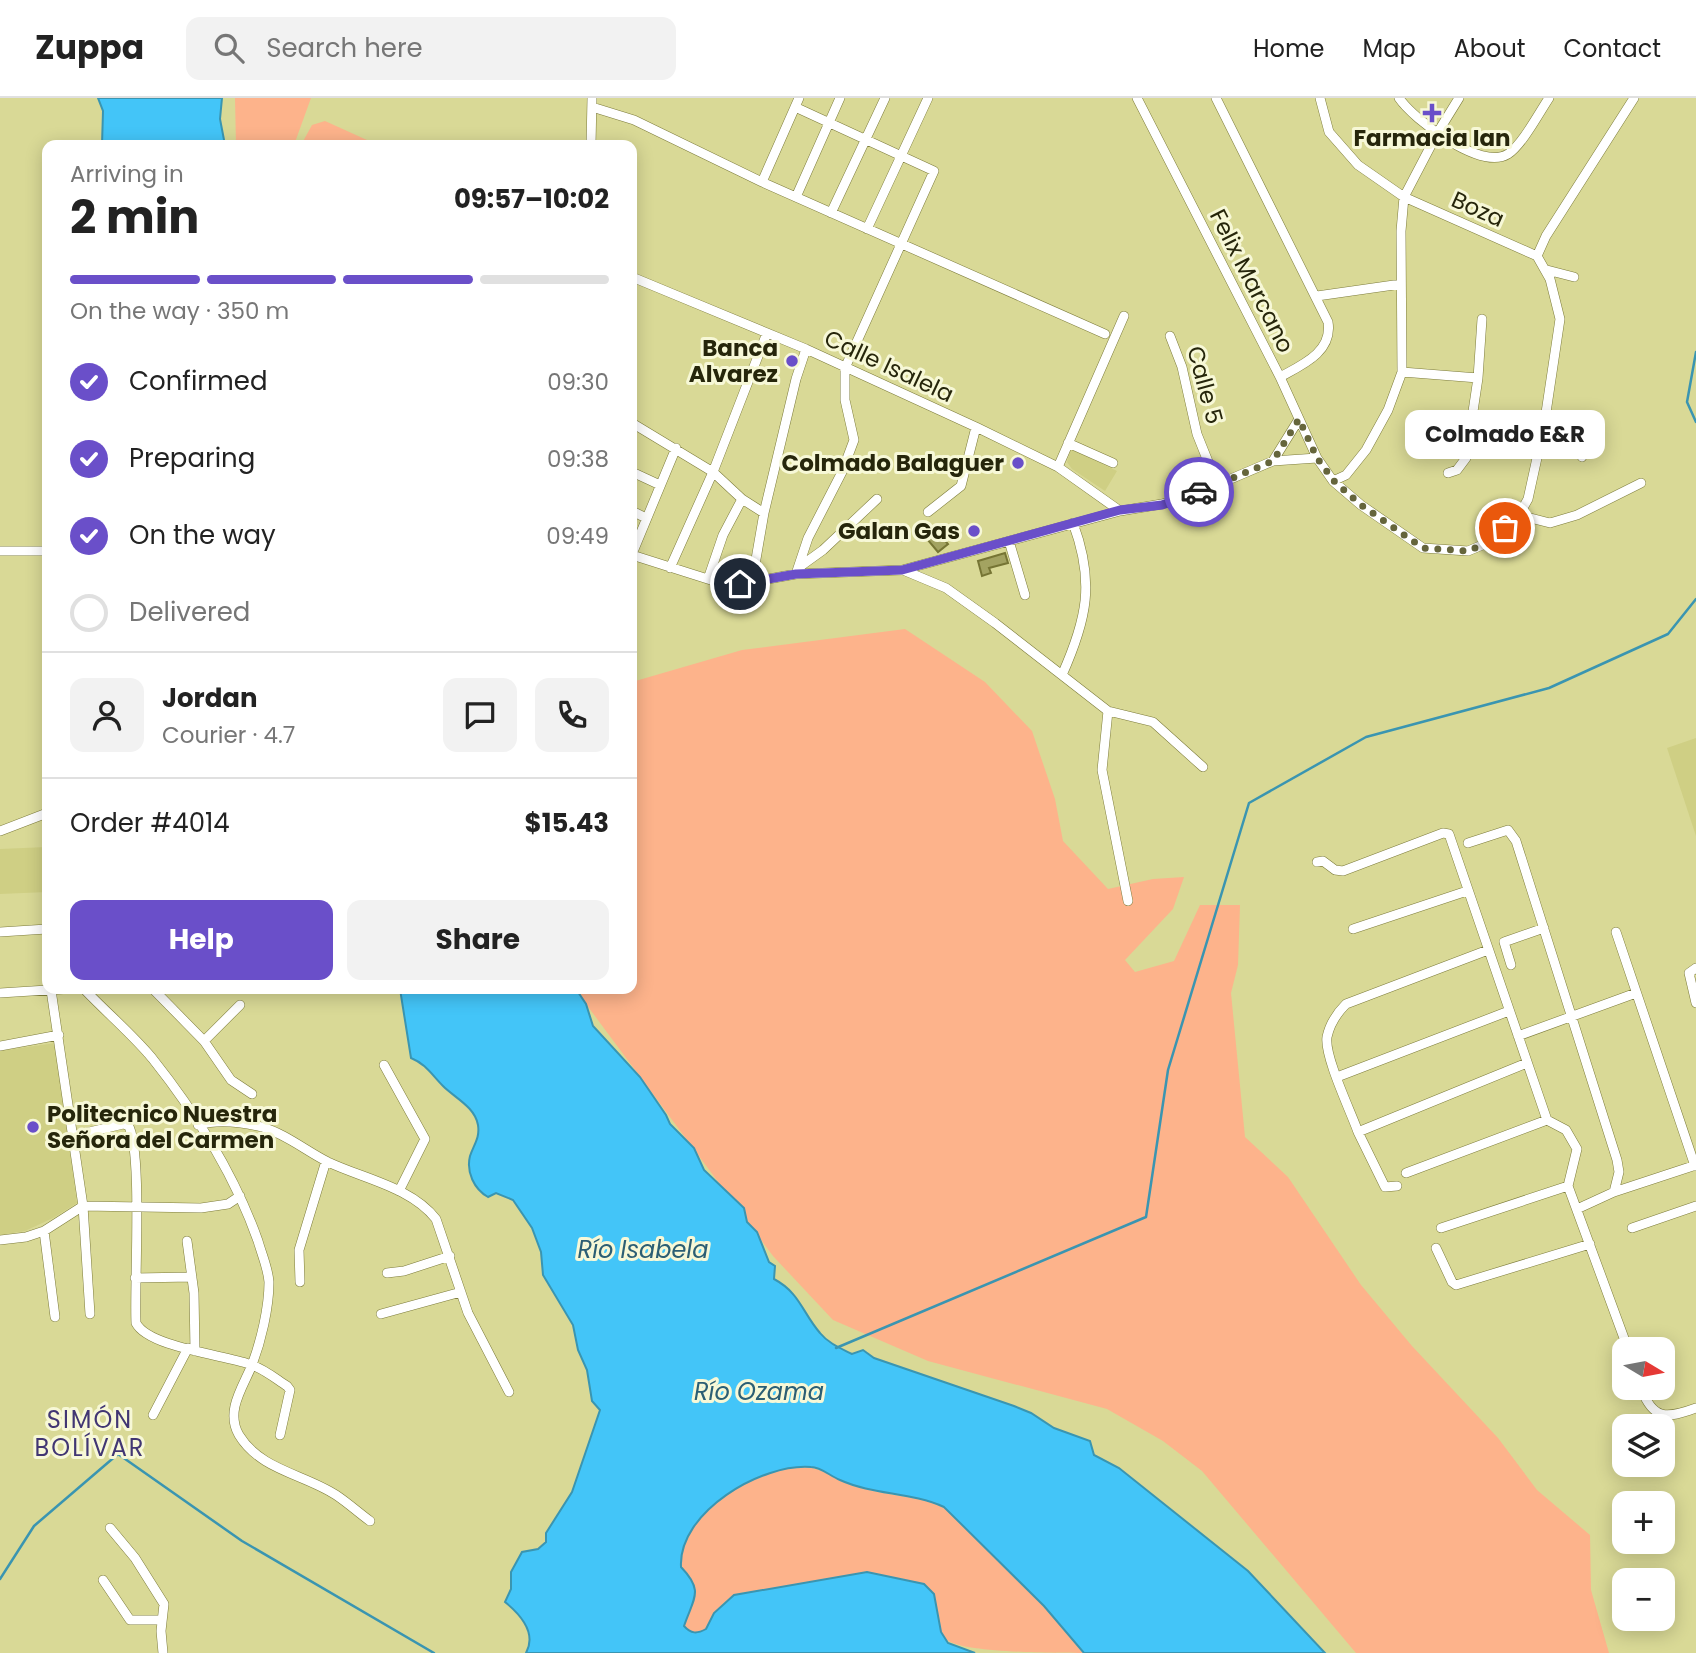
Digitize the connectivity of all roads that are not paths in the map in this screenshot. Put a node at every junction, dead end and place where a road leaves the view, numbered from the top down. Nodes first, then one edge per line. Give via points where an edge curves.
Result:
1 (840, 98) edge
2 (885, 98) edge
3 (928, 98) edge
4 (1137, 98) edge
5 (1216, 98) edge
6 (1320, 98) edge
7 (1399, 98) edge
8 (1459, 98) edge
9 (1549, 98) edge
10 (1634, 98) edge
11 (592, 103) edge
12 (797, 103) edge
13 (829, 123) junction
14 (1438, 132) junction
15 (866, 139) junction
16 (591, 140) edge
17 (902, 156) junction
18 (762, 182) junction
19 (796, 197) junction
20 (1404, 197) junction
21 (831, 213) junction
22 (867, 229) junction
23 (900, 244) junction
24 (1536, 256) junction
25 (1547, 270) junction
26 (1574, 277) dead end
27 (637, 279) edge
28 (1401, 284) junction
29 (1317, 296) junction
30 (1125, 316) dead end
31 (1482, 319) dead end
32 (767, 333) junction
33 (1105, 334) dead end
34 (1170, 335) dead end
35 (806, 349) junction
36 (845, 368) junction
37 (1402, 372) junction
38 (1280, 377) junction
39 (1478, 378) junction
40 (1299, 419) junction
41 (637, 425) edge
42 (1544, 426) junction
43 (976, 427) junction
44 (1068, 443) junction
45 (676, 448) junction
46 (1582, 457) dead end
47 (1317, 458) junction
48 (1273, 461) junction
49 (1113, 463) dead end
50 (1058, 467) junction
51 (713, 472) junction
52 (1448, 473) dead end
53 (637, 474) edge
54 (1334, 481) junction
55 (1217, 484) junction
56 (1640, 484) dead end
57 (660, 485) junction
58 (743, 499) junction
59 (877, 499) dead end
60 (1120, 510) junction
61 (928, 512) dead end
62 (764, 513) junction
63 (637, 514) edge
64 (1519, 515) junction
65 (646, 518) junction
66 (1073, 523) junction
67 (1009, 541) junction
68 (637, 542) edge
69 (0, 551) edge
70 (42, 551) edge
71 (637, 557) edge
72 (670, 568) junction
73 (902, 570) junction
74 (797, 571) junction
75 (708, 579) junction
76 (752, 582) junction
77 (1026, 595) dead end
78 (1062, 674) junction
79 (1108, 711) junction
80 (1203, 767) dead end
81 (42, 815) edge
82 (0, 831) edge
83 (1468, 843) dead end
84 (1317, 862) dead end
85 (1467, 891) junction
86 (1128, 901) dead end
87 (1544, 928) junction
88 (42, 929) edge
89 (1353, 929) dead end
90 (0, 932) edge
91 (1616, 932) dead end
92 (1488, 950) junction
93 (1511, 965) dead end
94 (1696, 968) edge
95 (42, 991) edge
96 (0, 993) edge
97 (1636, 993) junction
98 (52, 994) edge
99 (89, 994) edge
100 (158, 994) edge
101 (1696, 1003) edge
102 (240, 1005) dead end
103 (1508, 1010) junction
104 (1572, 1016) junction
105 (59, 1035) junction
106 (1518, 1036) junction
107 (204, 1041) junction
108 (0, 1046) edge
109 (1527, 1063) junction
110 (384, 1065) dead end
111 (1338, 1077) junction
112 (252, 1094) dead end
113 (1547, 1120) junction
114 (198, 1125) junction
115 (1358, 1132) junction
116 (73, 1136) junction
117 (326, 1161) junction
118 (1696, 1165) edge
119 (1406, 1173) dead end
120 (1396, 1185) dead end
121 (1568, 1186) junction
122 (399, 1191) junction
123 (1614, 1192) junction
124 (240, 1196) junction
125 (83, 1206) junction
126 (1696, 1206) edge
127 (135, 1208) junction
128 (1577, 1209) junction
129 (1441, 1228) dead end
130 (1632, 1228) dead end
131 (44, 1231) junction
132 (0, 1240) edge
133 (187, 1241) dead end
134 (1590, 1244) junction
135 (1436, 1248) dead end
136 (450, 1256) junction
137 (387, 1273) dead end
138 (192, 1277) junction
139 (135, 1278) junction
140 (300, 1282) dead end
141 (461, 1292) junction
142 (90, 1314) dead end
143 (381, 1314) dead end
144 (55, 1317) dead end
145 (1624, 1337) edge
146 (192, 1350) junction
147 (252, 1364) junction
148 (509, 1392) dead end
149 (1646, 1400) edge
150 (1696, 1408) edge
151 (153, 1415) dead end
152 (280, 1435) dead end
153 (370, 1521) dead end
154 (110, 1528) dead end
155 (103, 1580) dead end
156 (162, 1620) junction
157 (163, 1653) edge

1 - 13 street
2 - 15 street
3 - 17 street
4 - 38 street, Felix Marcano
5 - 29 street
6 - 20 street, Boza via 1328,132 1358,165
7 - 14 street
8 - 14 street
9 - 14 street via 1513,150 1498,159 1458,147
10 - 24 street
11 - 16 street
11 - 18 street
12 - 13 street
12 - 18 street
13 - 15 street
13 - 19 street
14 - 20 street
15 - 17 street
15 - 21 street
17 - 22 street
17 - 23 street via 934,171
18 - 19 street
19 - 21 street
20 - 24 street, Boza
20 - 28 street
21 - 22 street
22 - 23 street
23 - 33 street
23 - 36 street
24 - 25 street
25 - 26 street
25 - 42 street via 1560,319
27 - 32 street, Calle Isalela
28 - 29 street
28 - 37 street
29 - 38 street via 1329,338 1310,360
30 - 44 street
31 - 39 street
32 - 35 street, Calle Isalela
32 - 51 street
34 - 55 street, Calle 5 via 1197,434
35 - 36 street, Calle Isalela
35 - 62 street
36 - 43 street, Calle Isalela
36 - 74 street via 845,400 854,440
37 - 39 street
37 - 54 street via 1366,450 1346,475
38 - 40 street, Felix Marcano
39 - 52 street via 1466,458
40 - 47 street, Felix Marcano
40 - 48 street
41 - 45 street
42 - 46 street via 1569,430
42 - 64 street via 1535,477
43 - 50 street, Calle Isalela
43 - 61 street via 961,486
44 - 49 street
44 - 50 street
45 - 51 street
45 - 57 street
47 - 48 street
47 - 54 street, Felix Marcano
48 - 55 street
50 - 60 street, Calle Isalela
51 - 58 street
51 - 72 street
53 - 57 street
54 - 64 street, Felix Marcano via 1361,505 1432,551 1468,551 1492,541
55 - 60 street via 1162,505
56 - 64 street via 1550,523
57 - 65 street
58 - 62 street
58 - 75 street via 723,535
59 - 74 street
60 - 66 street
62 - 76 street
63 - 65 street
65 - 68 street
66 - 67 street
66 - 78 street via 1087,571 1085,604
67 - 73 street
67 - 77 street
69 - 70 street
71 - 72 street
72 - 75 street
73 - 74 street
73 - 78 street via 946,588
74 - 76 street
75 - 76 street
78 - 79 street
79 - 80 street via 1153,722
79 - 86 street via 1102,770
81 - 82 street
83 - 87 street via 1501,831 1513,834
84 - 85 street via 1343,871 1446,832
85 - 89 street
85 - 92 street
87 - 93 street via 1504,942
87 - 104 street
88 - 90 street
91 - 97 street
92 - 103 street
92 - 111 street via 1346,1004 1334,1017 1327,1040
94 - 101 street via 1689,979
95 - 96 street
97 - 104 street
97 - 118 street
98 - 105 street
99 - 114 street via 151,1057
100 - 107 street
102 - 107 street
103 - 106 street
103 - 111 street
104 - 106 street
104 - 123 street via 1617,1160
105 - 108 street
105 - 116 street
106 - 109 street
107 - 112 street via 231,1080
109 - 113 street
109 - 115 street
110 - 122 street via 425,1139
111 - 115 street
113 - 119 street
113 - 121 street via 1566,1130 1577,1149
114 - 117 street via 223,1122 265,1128
114 - 124 street
115 - 120 street via 1385,1188
116 - 125 street
116 - 127 street via 128,1125 136,1164
117 - 122 street
117 - 140 street via 299,1250
118 - 123 street
121 - 128 street
121 - 129 street
122 - 136 street via 428,1208
123 - 128 street
124 - 127 street via 217,1206
124 - 147 street via 269,1280
125 - 127 street
125 - 131 street
125 - 142 street
126 - 130 street
127 - 139 street
128 - 134 street
131 - 132 street
131 - 144 street
133 - 138 street
134 - 135 street via 1456,1286
134 - 145 street
136 - 137 street
136 - 141 street
138 - 139 street
138 - 146 street
139 - 146 street via 136,1323 144,1332
141 - 143 street
141 - 148 street
146 - 147 street
146 - 151 street
147 - 152 street via 289,1387
147 - 153 street via 236,1400 233,1418 239,1436 258,1457 336,1495
149 - 150 street via 1660,1414
154 - 156 street via 155,1587 164,1604
155 - 156 street via 130,1620
156 - 157 street

